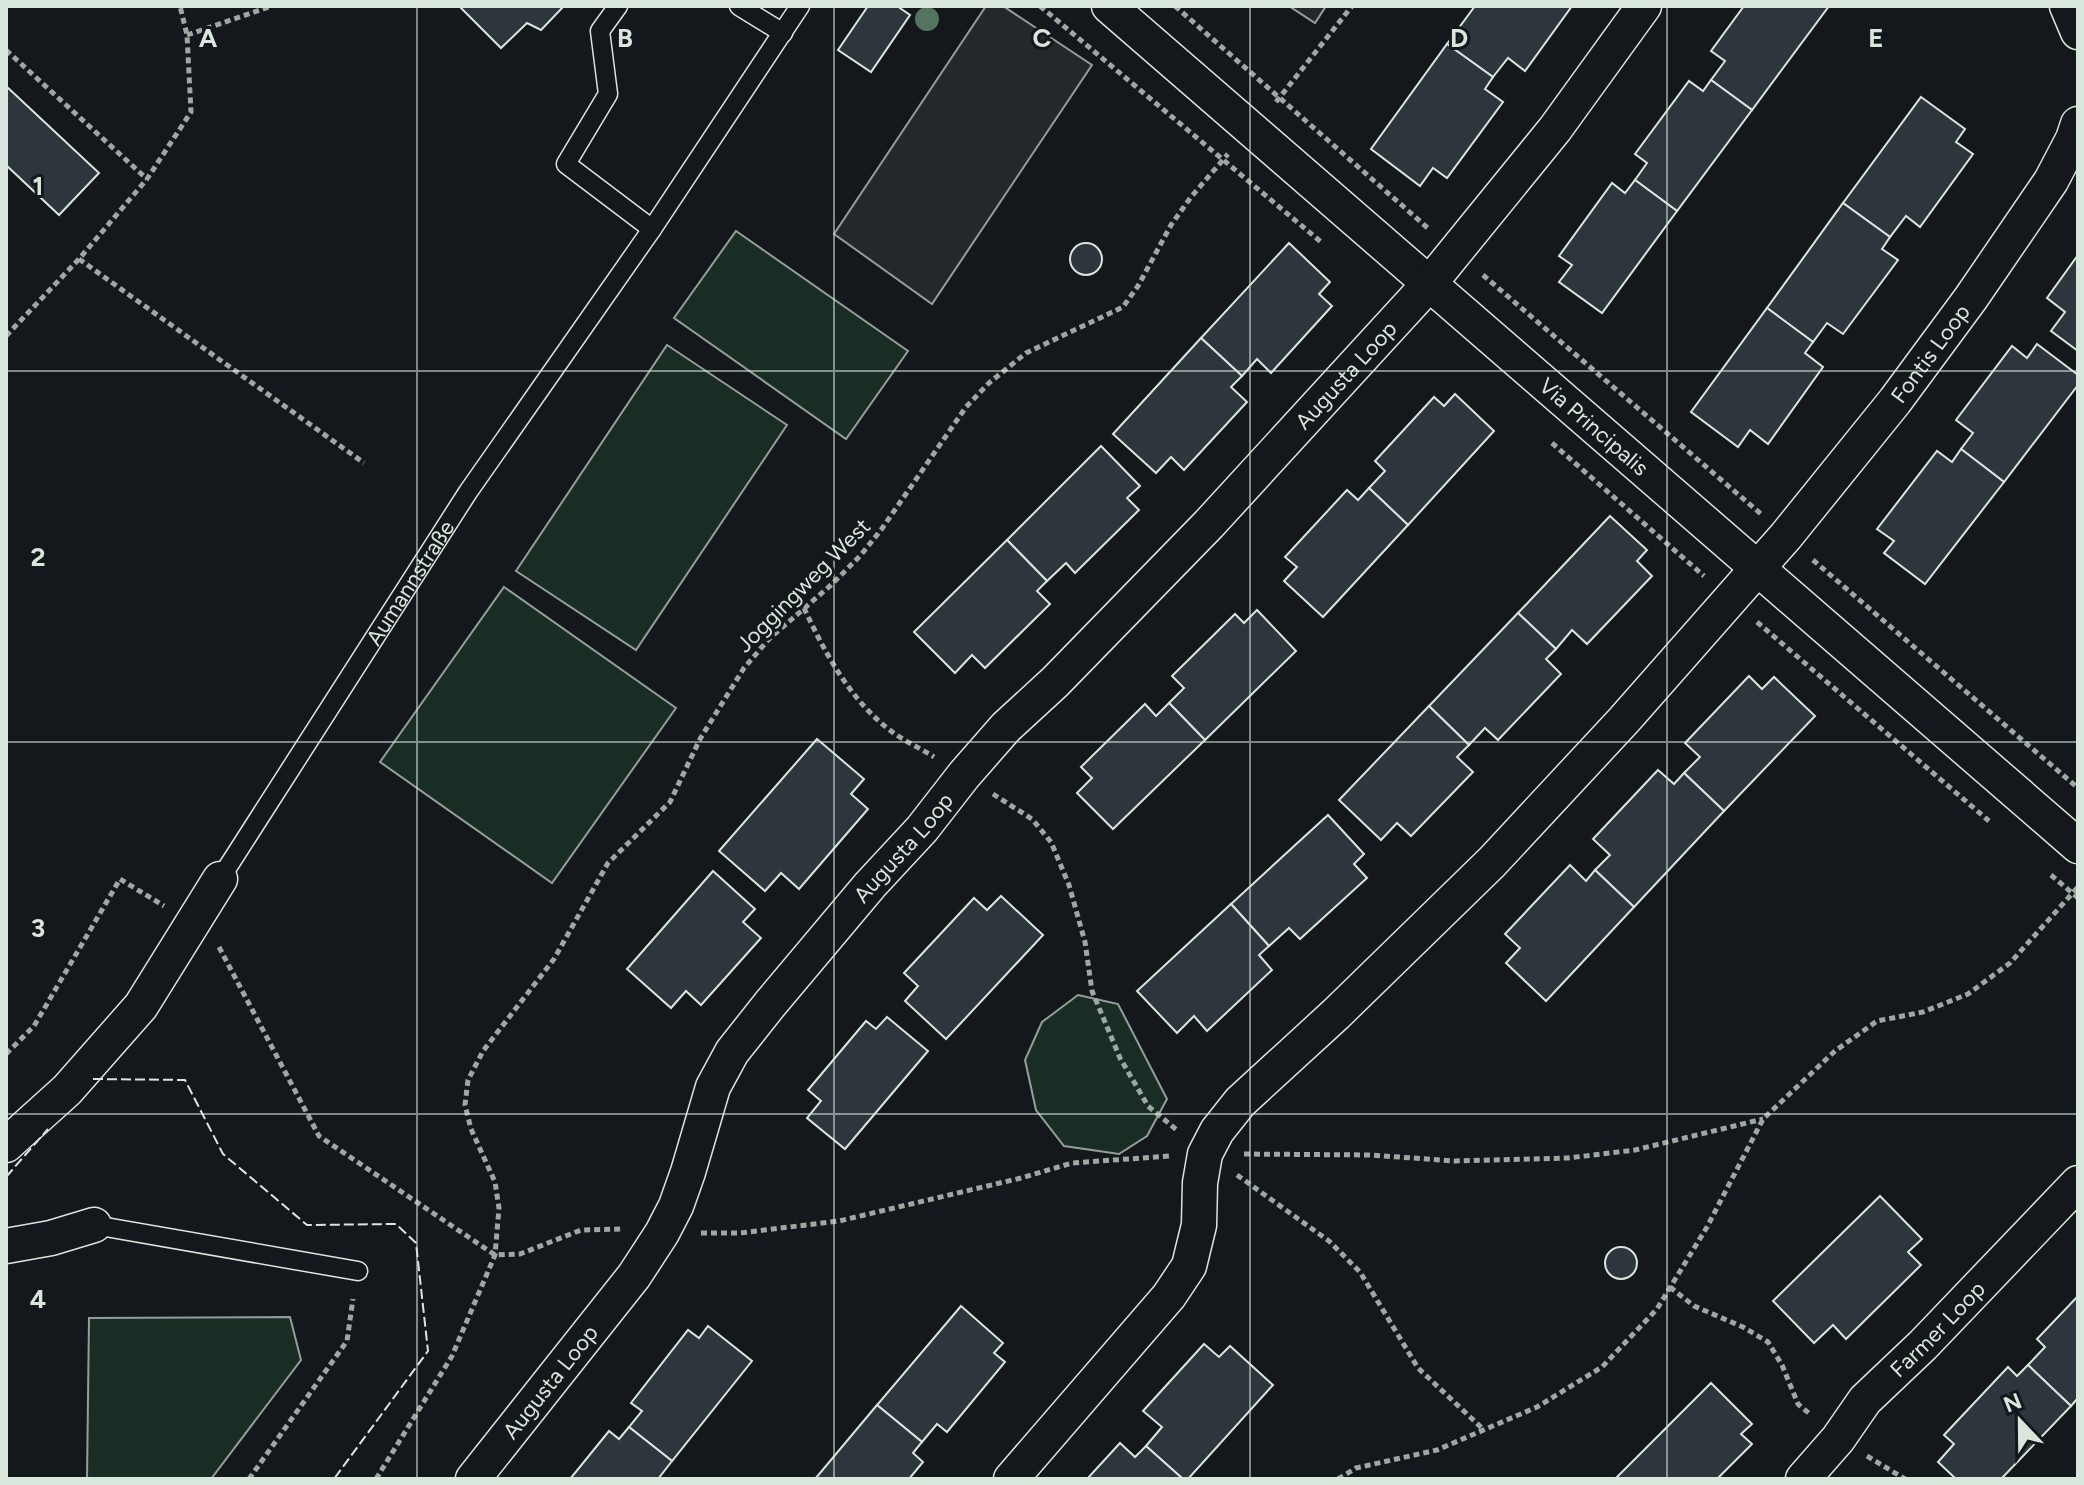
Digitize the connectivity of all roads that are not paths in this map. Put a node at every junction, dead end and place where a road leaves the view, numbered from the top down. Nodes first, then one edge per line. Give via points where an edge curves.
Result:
1 (618, 6) edge
2 (739, 6) edge
3 (800, 6) edge
4 (1109, 6) edge
5 (1644, 6) edge
6 (2067, 6) edge
7 (2078, 32) edge
8 (783, 33) junction
9 (2078, 124) edge
10 (652, 229) junction
11 (1429, 284) junction
12 (1757, 568) junction
13 (2078, 846) edge
14 (220, 879) joint
15 (6, 1145) edge
16 (2078, 1183) edge
17 (94, 1225) joint
18 (6, 1246) edge
19 (358, 1271) road end
20 (473, 1479) edge
21 (1011, 1479) edge
22 (1803, 1479) edge

1 - 10 lane via 600,31 608,94 566,164
2 - 8 lane
3 - 8 lane, Aumannstraße
4 - 11 street, Via Principalis
5 - 11 street via 1555,129
6 - 7 street
8 - 10 lane, Aumannstraße
9 - 12 street, Fontis Loop via 2051,181 1971,298 1895,401
10 - 14 lane, Aumannstraße via 468,492
11 - 12 street, Via Principalis
11 - 20 street, Augusta Loop via 1209,524 1006,727 732,1052 713,1087 684,1183 662,1233
12 - 13 street, Via Principalis
12 - 21 street via 1492,862 1240,1102 1205,1154 1199,1225 1189,1266
14 - 15 street, Aumannstraße via 141,1006 67,1090
16 - 22 street, Farmer Loop via 1865,1400
17 - 18 street
17 - 19 lane

